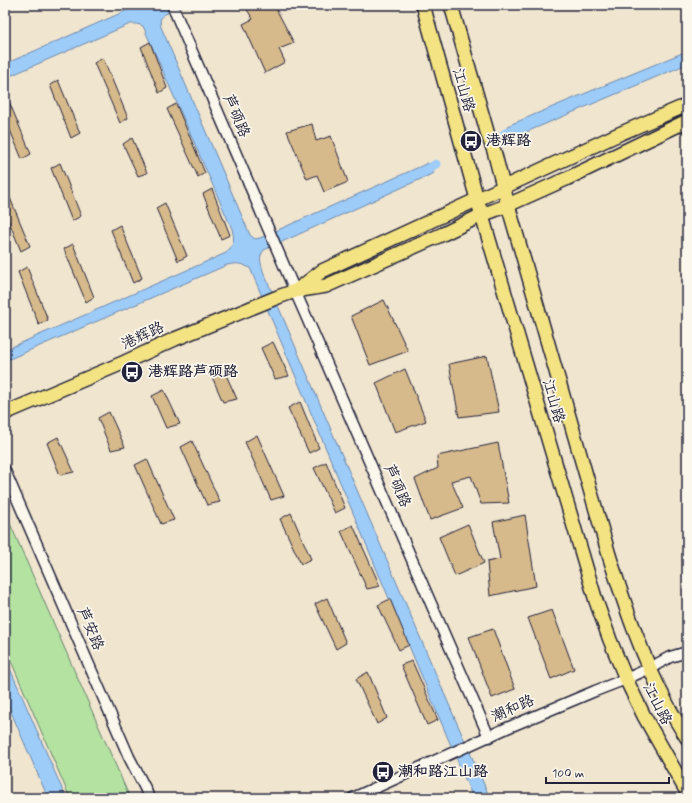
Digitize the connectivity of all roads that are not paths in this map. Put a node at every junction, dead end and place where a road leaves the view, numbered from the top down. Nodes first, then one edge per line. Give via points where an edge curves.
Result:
1 (423, 5) edge
2 (451, 5) edge
3 (174, 9) edge
4 (687, 105) edge
5 (687, 121) edge
6 (504, 187) junction
7 (477, 199) junction
8 (508, 205) junction
9 (482, 215) junction
10 (295, 291) junction
11 (5, 413) edge
12 (5, 471) edge
13 (687, 652) edge
14 (650, 668) junction
15 (626, 679) junction
16 (489, 737) junction
17 (687, 738) edge
18 (685, 789) edge
19 (149, 798) edge
20 (353, 798) edge

1 - 7 main road, 江山路
2 - 6 main road, 江山路
3 - 10 street, 芦硕路
4 - 6 main road, 港辉路
5 - 8 main road, 港辉路
6 - 7 main road, 港辉路
6 - 8 main road, 江山路
7 - 9 main road, 江山路
7 - 10 main road, 港辉路 via 322,272
8 - 9 main road, 港辉路
8 - 14 main road, 江山路 via 609,555 634,631
9 - 10 main road, 港辉路 via 326,286
9 - 15 main road, 江山路 via 592,588
10 - 11 main road, 港辉路 via 175,339
10 - 16 street, 芦硕路
12 - 19 street, 芦安路
13 - 14 street, 潮和路 via 670,657
14 - 15 street, 潮和路
14 - 17 main road, 江山路
15 - 16 street, 潮和路
15 - 18 main road, 江山路
16 - 20 street, 潮和路

